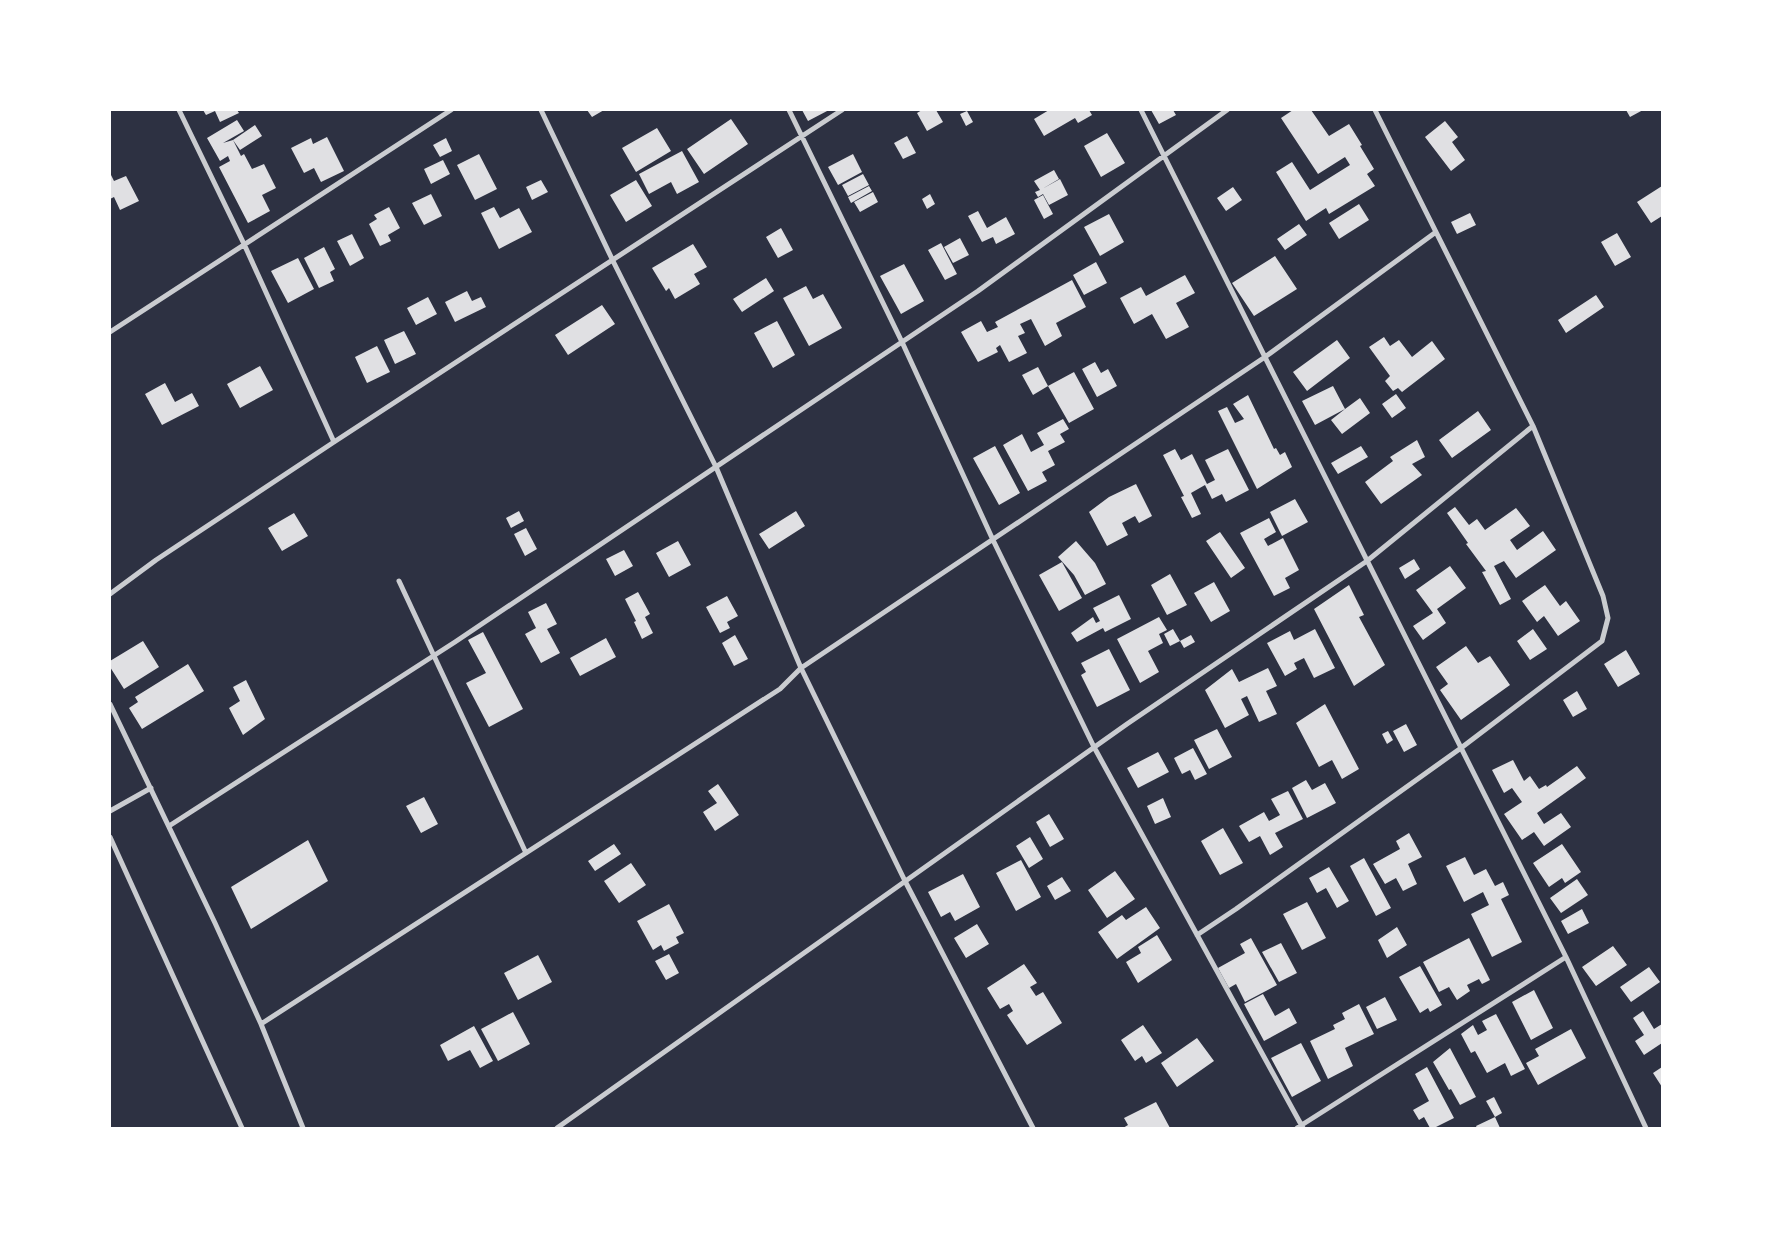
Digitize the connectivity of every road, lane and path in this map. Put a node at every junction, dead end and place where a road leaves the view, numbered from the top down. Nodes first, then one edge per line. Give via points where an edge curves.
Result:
1 (179, 110) edge
2 (451, 110) edge
3 (541, 110) edge
4 (790, 110) edge
5 (842, 110) edge
6 (1141, 110) edge
7 (1227, 110) edge
8 (1375, 110) edge
9 (801, 137) junction
10 (1165, 156) junction
11 (1436, 232) junction
12 (244, 244) junction
13 (613, 261) junction
14 (110, 332) edge
15 (902, 342) junction
16 (1265, 357) junction
17 (1533, 426) junction
18 (334, 442) junction
19 (716, 467) junction
20 (993, 540) junction
21 (1367, 561) junction
22 (399, 582) dead end
23 (110, 594) edge
24 (433, 656) junction
25 (801, 668) junction
26 (110, 704) edge
27 (1094, 747) junction
28 (1461, 748) junction
29 (151, 788) junction
30 (110, 811) edge
31 (169, 826) junction
32 (110, 837) edge
33 (526, 853) junction
34 (905, 881) junction
35 (1197, 935) junction
36 (1566, 957) junction
37 (261, 1024) junction
38 (1300, 1127) edge
39 (242, 1128) edge
40 (302, 1128) edge
41 (556, 1128) edge
42 (1033, 1128) edge
43 (1646, 1128) edge

1 - 12 street
2 - 12 street
3 - 13 street
4 - 9 street
5 - 9 street
6 - 10 street
7 - 10 street
8 - 11 street
9 - 13 street
9 - 15 street
10 - 15 street
10 - 16 street
11 - 16 street
11 - 17 street
12 - 14 street
12 - 18 street
13 - 18 street
13 - 19 street
15 - 19 street
15 - 20 street
16 - 20 street
16 - 21 street
17 - 21 street
17 - 28 street via 1603,596 1608,618 1602,641
18 - 23 street
19 - 24 street
19 - 25 street
20 - 25 street
20 - 27 street
21 - 27 street
21 - 28 street
22 - 24 street
24 - 31 street
24 - 33 street
25 - 33 street via 780,689
25 - 34 street
26 - 29 street
27 - 34 street
27 - 35 street
28 - 35 street
28 - 36 street
29 - 30 street
29 - 31 street
31 - 37 street
32 - 39 street
33 - 37 street
34 - 41 street
34 - 42 street
35 - 38 street
36 - 38 street
36 - 43 street
37 - 40 street

